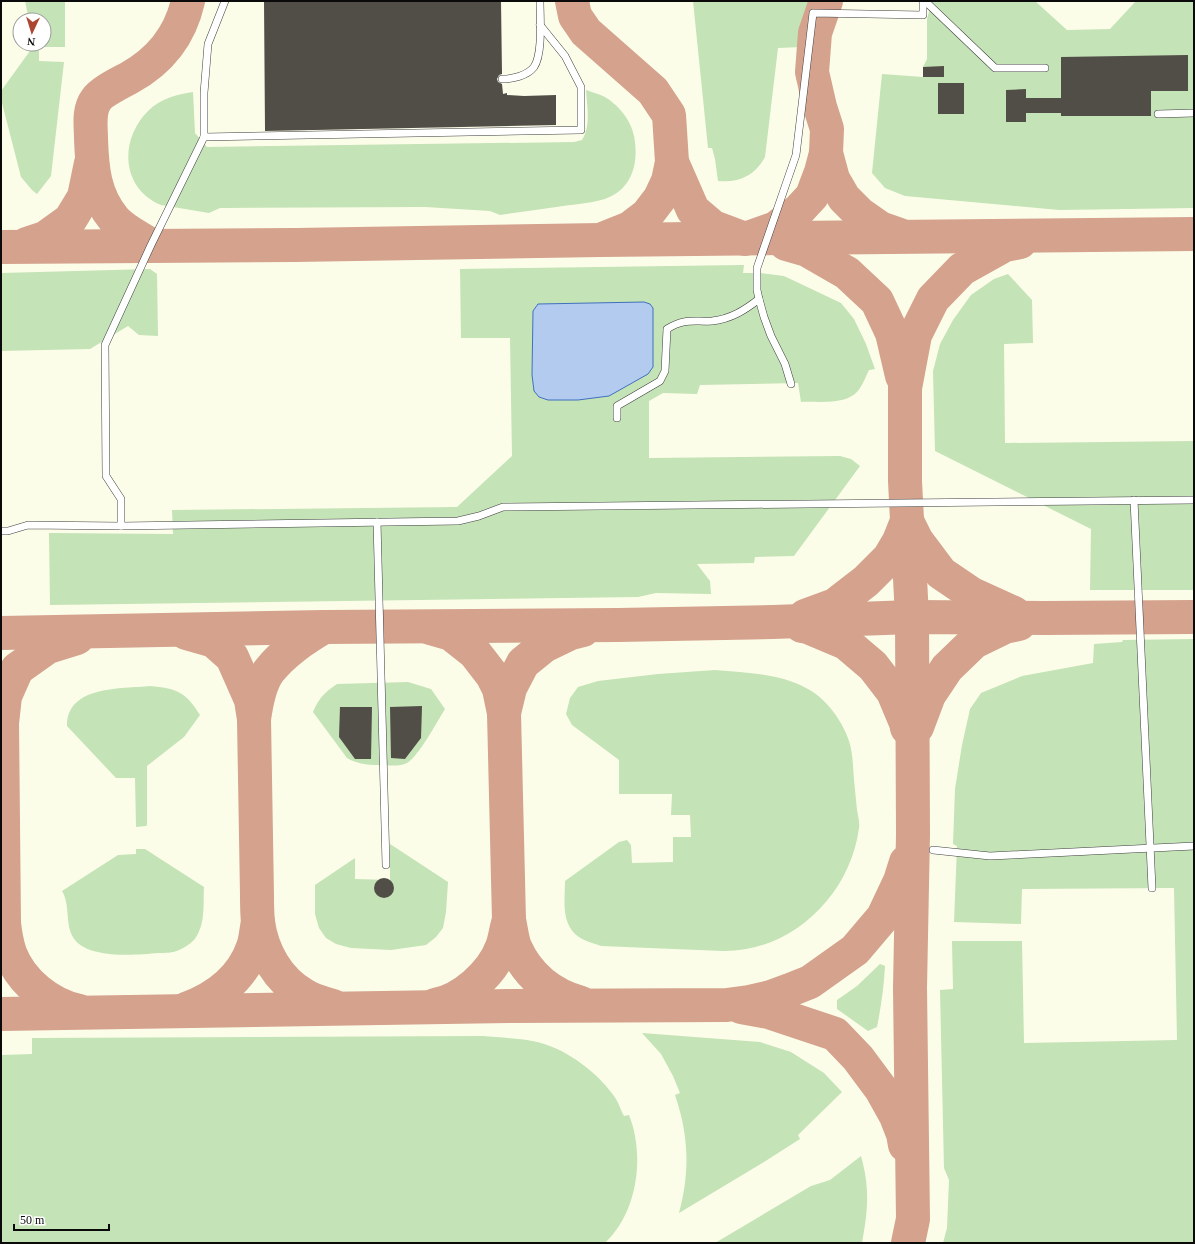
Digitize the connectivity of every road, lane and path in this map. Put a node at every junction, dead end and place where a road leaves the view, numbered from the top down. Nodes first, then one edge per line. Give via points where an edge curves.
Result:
1 (225, 1) edge
2 (540, 1) edge
3 (924, 1) edge
4 (540, 26) junction
5 (1045, 68) dead end
6 (502, 79) dead end
7 (1194, 113) edge
8 (1158, 114) dead end
9 (204, 137) junction
10 (759, 299) junction
11 (791, 384) dead end
12 (617, 418) dead end
13 (1134, 500) junction
14 (1194, 500) edge
15 (377, 522) junction
16 (121, 526) junction
17 (1, 531) edge
18 (1194, 846) edge
19 (1150, 848) junction
20 (933, 850) dead end
21 (386, 865) dead end
22 (1152, 888) dead end

1 - 9 lane via 208,44
2 - 4 lane
3 - 5 lane via 995,68
3 - 10 lane via 923,15 813,14 796,155 757,268
4 - 6 lane via 538,54 533,67 517,78
4 - 9 lane via 565,56 581,87 581,130
7 - 8 lane
9 - 16 lane via 105,345 106,476 121,499
10 - 11 lane
10 - 12 lane via 729,318 712,321 692,320 667,328 666,371 660,381 617,406
13 - 14 lane
13 - 15 lane via 503,507 458,521
13 - 19 lane
15 - 16 lane
15 - 21 lane
16 - 17 lane via 28,525
18 - 19 lane
19 - 20 lane via 990,856
19 - 22 lane

